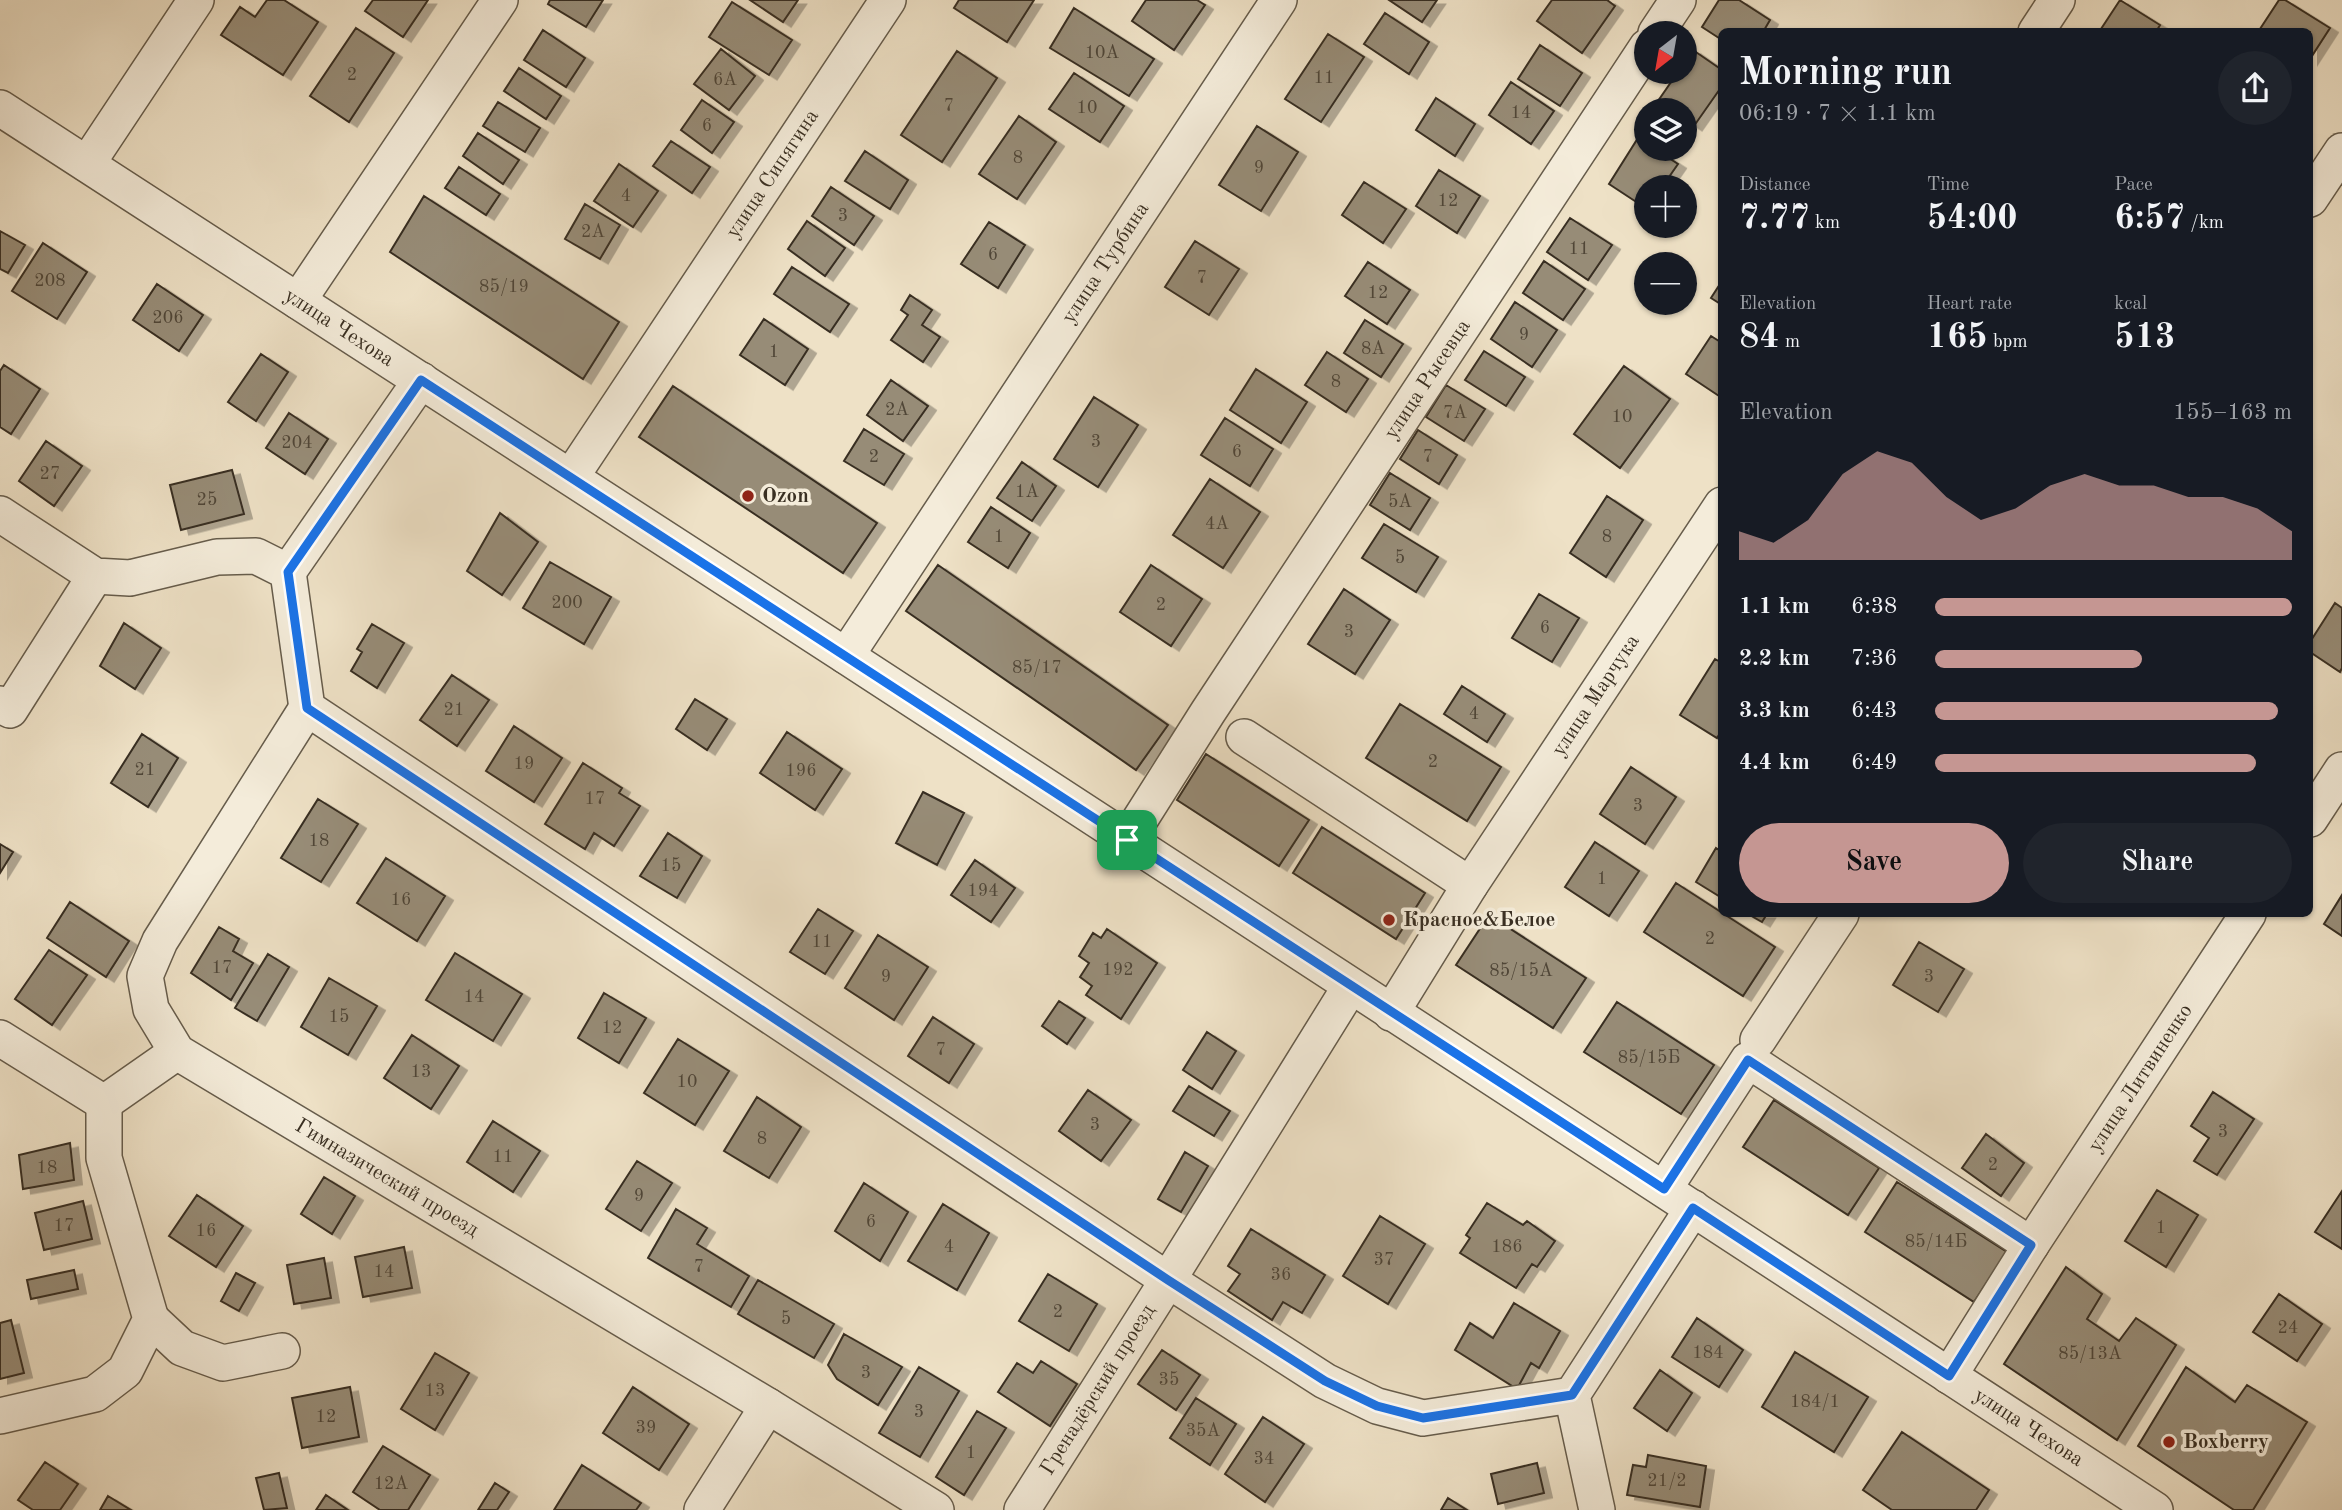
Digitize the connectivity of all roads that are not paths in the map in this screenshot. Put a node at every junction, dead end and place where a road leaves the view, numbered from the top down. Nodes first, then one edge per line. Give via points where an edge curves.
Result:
1 (195, 0) edge
2 (500, 0) edge
3 (888, 0) edge
4 (1279, 0) edge
5 (1678, 0) edge
6 (2057, 0) edge
7 (1664, 21) edge
8 (2039, 28) edge
9 (1634, 67) edge
10 (0, 108) edge
11 (2342, 151) edge
12 (87, 164) junction
13 (2313, 195) edge
14 (298, 301) junction
15 (421, 380) junction
16 (570, 477) junction
17 (1718, 511) edge
18 (0, 514) edge
19 (288, 572) junction
20 (95, 576) junction
21 (845, 656) junction
22 (0, 704) edge
23 (307, 708) junction
24 (1244, 737) dead end
25 (2342, 770) edge
26 (2313, 814) edge
27 (1127, 840) junction
28 (1470, 885) junction
29 (1839, 917) edge
30 (2246, 917) edge
31 (1350, 986) junction
32 (1391, 1013) junction
33 (0, 1038) edge
34 (1758, 1040) dead end
35 (177, 1052) junction
36 (104, 1103) junction
37 (1664, 1189) junction
38 (1693, 1208) junction
39 (2031, 1245) junction
40 (1168, 1280) junction
41 (151, 1319) junction
42 (282, 1351) dead end
43 (1949, 1376) junction
44 (1572, 1395) junction
45 (768, 1406) junction
46 (0, 1416) edge
47 (702, 1510) edge
48 (936, 1510) edge
49 (1022, 1510) edge
50 (1597, 1510) edge
51 (2155, 1510) edge

1 - 12 street
2 - 14 street
3 - 16 street, улица Сипягина
4 - 21 street, улица Турбина
5 - 7 street
6 - 8 street
9 - 27 street, улица Рысевца
10 - 12 street, улица Чехова
11 - 13 street
12 - 14 street, улица Чехова
14 - 15 street, улица Чехова
15 - 16 street, улица Чехова
15 - 19 street
16 - 21 street, улица Чехова
17 - 28 street, улица Марчука
18 - 20 street
19 - 20 street via 256,556 243,556 217,557 130,578
19 - 23 street
20 - 22 street via 10,710
21 - 27 street, улица Чехова
23 - 35 street, Гимназический проезд via 160,941 145,976 151,1009
23 - 40 street, Гренадёрский проезд
24 - 28 street
25 - 26 street
27 - 31 street, улица Чехова
28 - 32 street, улица Марчука
29 - 34 street
30 - 39 street, улица Литвиненко
31 - 32 street, улица Чехова
31 - 40 street
32 - 37 street, улица Чехова
33 - 36 street
35 - 36 street
35 - 45 street, Гимназический проезд
36 - 41 street via 104,1158
37 - 38 street, улица Чехова
37 - 39 street via 1748,1060
38 - 43 street, улица Чехова
38 - 44 street
39 - 43 street, улица Литвиненко
40 - 44 street via 1325,1381 1377,1406 1423,1418
40 - 49 street, Гренадёрский проезд
41 - 42 street via 181,1348 223,1363
41 - 46 street via 125,1371 95,1394
43 - 51 street, улица Чехова
44 - 50 street
45 - 47 street
45 - 48 street, Гимназический проезд

